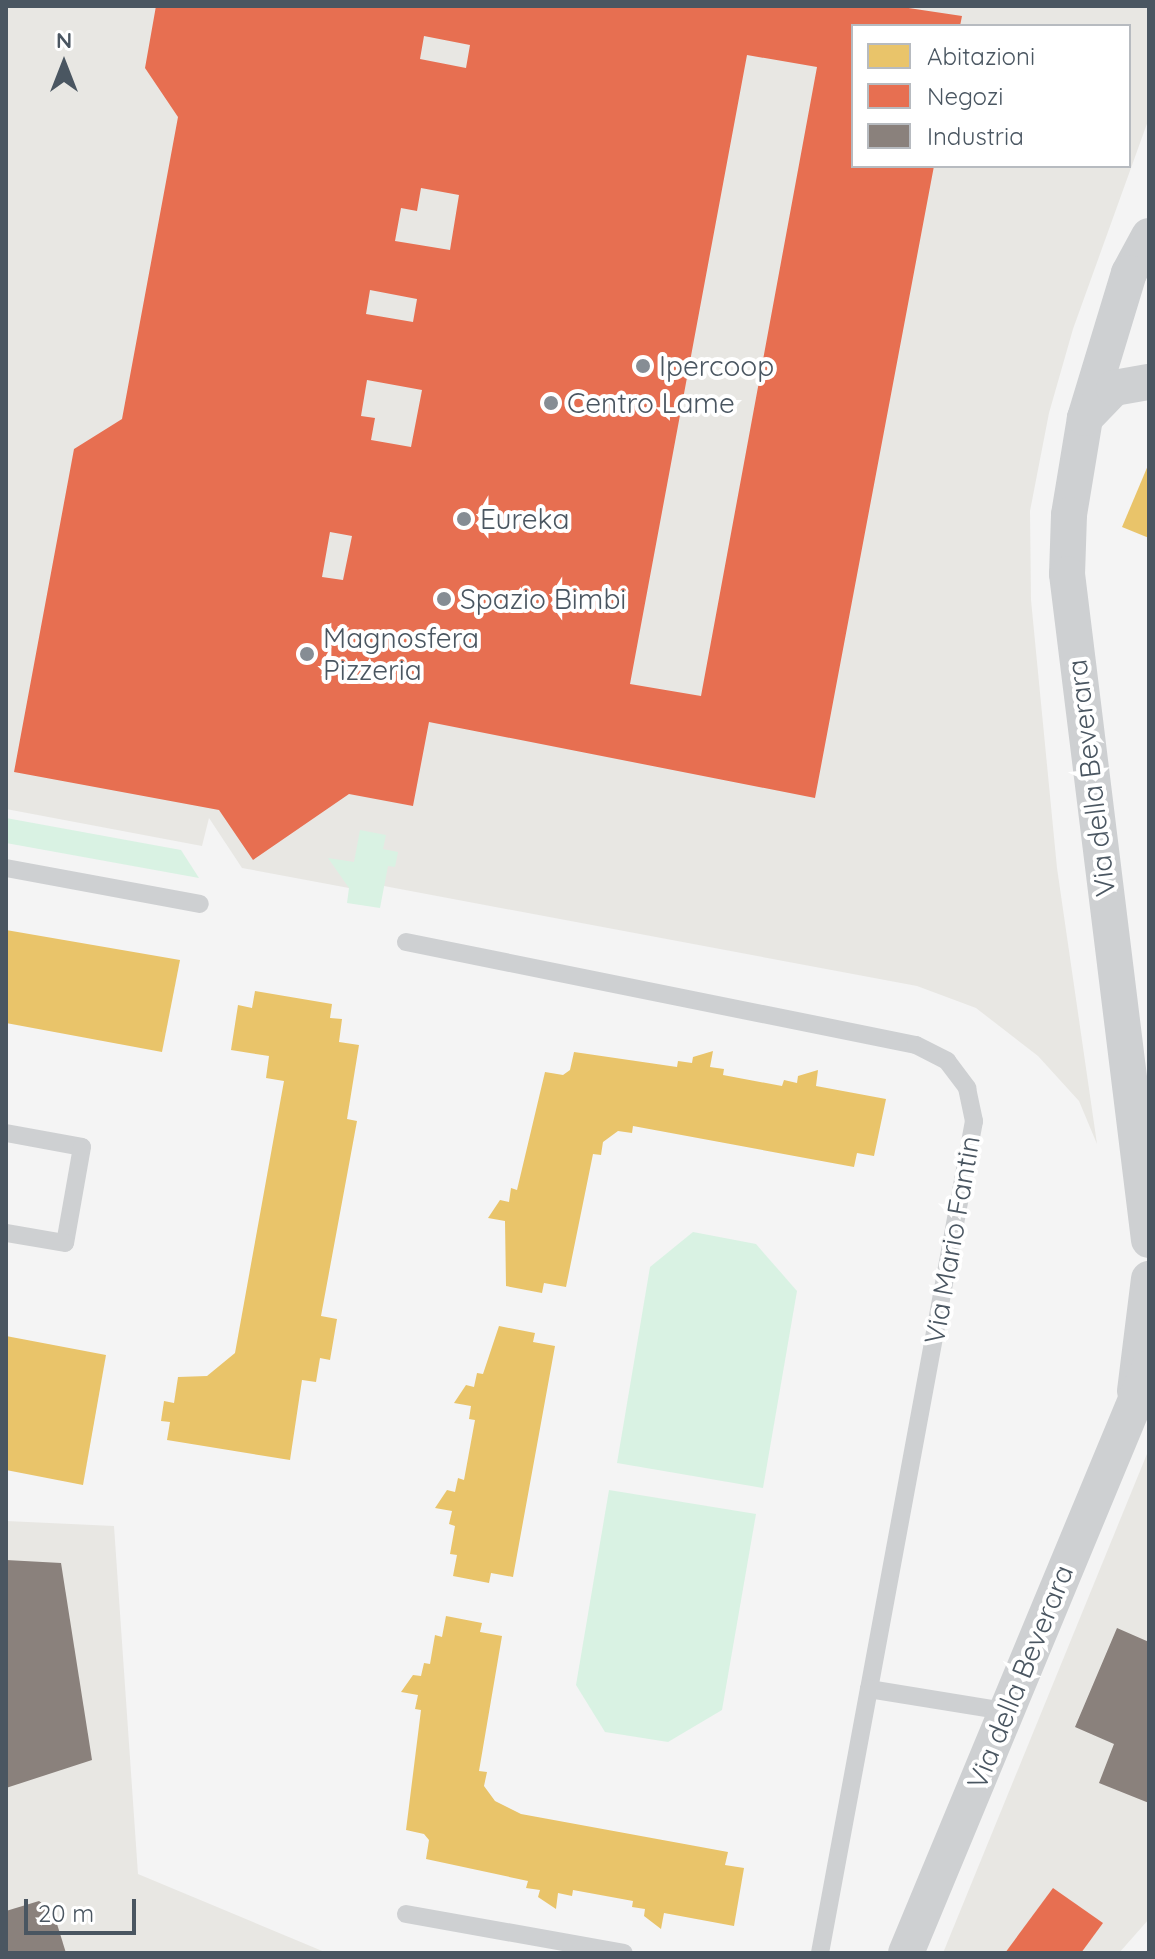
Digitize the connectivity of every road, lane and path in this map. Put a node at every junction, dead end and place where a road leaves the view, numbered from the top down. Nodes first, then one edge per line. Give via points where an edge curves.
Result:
1 (1149, 236) edge
2 (1149, 382) edge
3 (1085, 418) junction
4 (6, 868) edge
5 (200, 904) dead end
6 (406, 942) dead end
7 (6, 1133) edge
8 (1144, 1145) edge
9 (6, 1233) edge
10 (1149, 1240) edge
11 (1149, 1279) edge
12 (1149, 1368) edge
13 (1133, 1401) junction
14 (869, 1689) junction
15 (1005, 1711) junction
16 (406, 1914) dead end
17 (624, 1953) edge
18 (820, 1953) edge
19 (906, 1953) edge

1 - 3 street, Via della Beverara via 1129,273
2 - 3 street via 1114,388
3 - 8 street, Via della Beverara via 1069,515 1067,574
4 - 5 lane
6 - 14 lane, Via Mario Fantin via 916,1045 947,1061 967,1088 974,1121
7 - 9 lane via 82,1147 65,1243
8 - 10 street, Via della Beverara
11 - 13 street, Via della Beverara
12 - 13 street, Via della Beverara
13 - 15 street, Via della Beverara
14 - 15 lane
14 - 18 lane, Via Mario Fantin
15 - 19 street, Via della Beverara
16 - 17 lane

